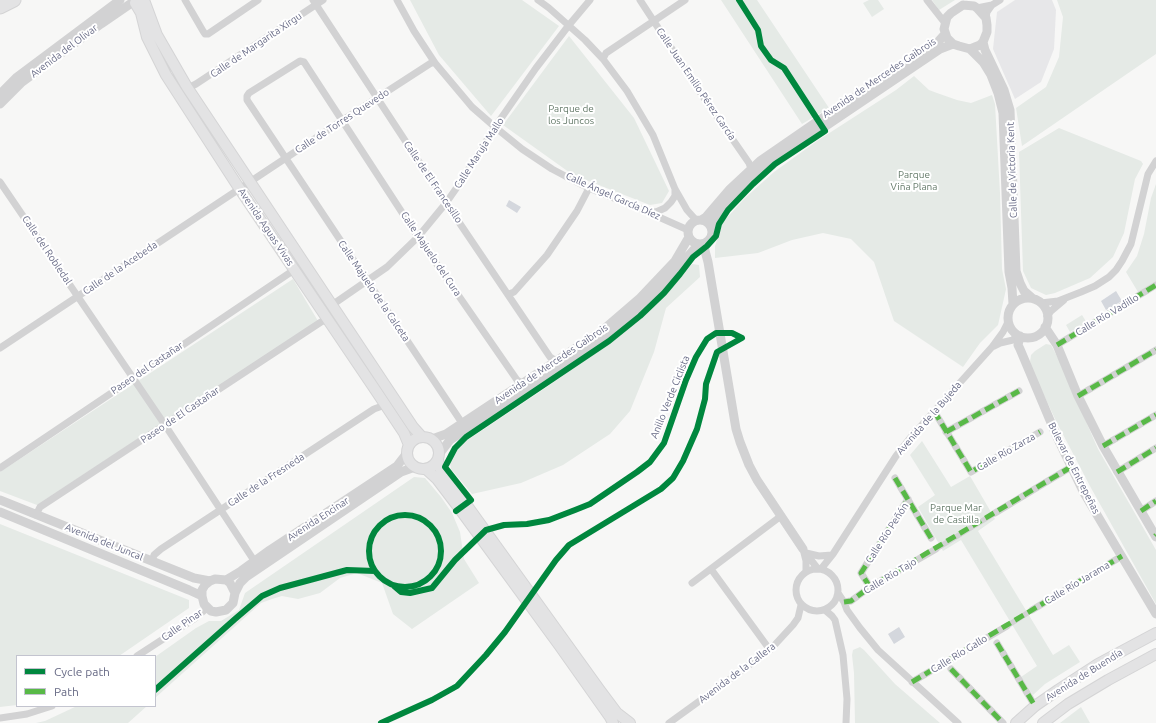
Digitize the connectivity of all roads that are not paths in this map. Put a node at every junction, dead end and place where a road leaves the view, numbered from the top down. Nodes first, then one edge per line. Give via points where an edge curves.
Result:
1 (14, 0) edge
2 (120, 0) edge
3 (185, 0) edge
4 (258, 0) edge
5 (323, 0) edge
6 (397, 0) edge
7 (538, 0) edge
8 (590, 0) edge
9 (640, 0) edge
10 (685, 0) edge
11 (927, 0) edge
12 (1000, 0) edge
13 (137, 1) edge
14 (314, 2) edge
15 (973, 5) edge
16 (992, 5) junction
17 (0, 7) edge
18 (986, 18) junction
19 (653, 21) junction
20 (945, 23) junction
21 (569, 25) junction
22 (945, 34) junction
23 (983, 42) junction
24 (953, 44) junction
25 (970, 49) junction
26 (603, 59) junction
27 (435, 63) junction
28 (187, 87) junction
29 (0, 94) edge
30 (377, 98) junction
31 (0, 104) edge
32 (343, 120) junction
33 (495, 128) junction
34 (286, 158) junction
35 (1156, 161) edge
36 (751, 169) junction
37 (0, 182) edge
38 (249, 182) junction
39 (239, 188) junction
40 (589, 188) junction
41 (675, 188) junction
42 (446, 203) junction
43 (643, 210) junction
44 (699, 220) junction
45 (711, 227) junction
46 (688, 234) junction
47 (418, 237) junction
48 (703, 243) junction
49 (294, 270) junction
50 (367, 281) junction
51 (1156, 285) edge
52 (508, 294) junction
53 (79, 296) junction
54 (1032, 298) junction
55 (1066, 299) junction
56 (1041, 303) junction
57 (1013, 304) junction
58 (332, 305) junction
59 (1047, 316) junction
60 (328, 319) junction
61 (1008, 322) junction
62 (1045, 327) junction
63 (1019, 336) junction
64 (1058, 345) junction
65 (992, 347) junction
66 (0, 348) edge
67 (1156, 350) edge
68 (556, 361) junction
69 (133, 378) junction
70 (523, 384) junction
71 (1019, 391) dead end
72 (1078, 396) junction
73 (385, 405) junction
74 (934, 411) junction
75 (1156, 416) edge
76 (462, 423) junction
77 (166, 425) junction
78 (946, 432) junction
79 (1040, 432) dead end
80 (427, 438) junction
81 (1103, 446) junction
82 (1156, 448) edge
83 (408, 449) junction
84 (439, 457) junction
85 (415, 467) junction
86 (1071, 467) junction
87 (0, 468) edge
88 (426, 469) junction
89 (1117, 472) junction
90 (895, 478) dead end
91 (908, 499) junction
92 (0, 500) edge
93 (1156, 502) edge
94 (463, 506) junction
95 (221, 510) junction
96 (1140, 511) junction
97 (0, 512) edge
98 (995, 513) joint
99 (36, 515) junction
100 (781, 516) junction
101 (1156, 536) edge
102 (932, 538) dead end
103 (936, 549) joint
104 (804, 551) junction
105 (832, 554) junction
106 (1122, 556) junction
107 (152, 561) junction
108 (255, 562) junction
109 (710, 569) junction
110 (819, 569) junction
111 (806, 572) junction
112 (829, 573) junction
113 (226, 580) junction
114 (210, 581) junction
115 (692, 583) dead end
116 (870, 587) junction
117 (235, 593) junction
118 (838, 594) junction
119 (202, 596) junction
120 (844, 602) junction
121 (835, 603) junction
122 (801, 604) junction
123 (207, 608) junction
124 (810, 610) junction
125 (825, 610) junction
126 (847, 610) junction
127 (1032, 610) joint
128 (1156, 614) edge
129 (798, 618) junction
130 (1007, 626) joint
131 (1156, 633) edge
132 (562, 643) junction
133 (997, 643) dead end
134 (770, 650) junction
135 (1156, 654) edge
136 (139, 655) edge
137 (950, 669) dead end
138 (912, 682) junction
139 (1035, 706) junction
140 (49, 707) edge
141 (0, 718) edge
142 (613, 723) edge
143 (630, 723) edge
144 (670, 723) edge
145 (846, 723) edge
146 (958, 723) edge
147 (1003, 723) edge
148 (1016, 723) edge
149 (1043, 723) edge

1 - 17 highway
2 - 29 street, Avenida del Olivar via 17,77
3 - 4 street via 205,34
5 - 14 street, Calle de Margarita Xirgu
6 - 27 street, Calle Ángel García Díez
7 - 21 street
8 - 21 street, Calle Maruja Mallo
9 - 19 street, Calle Juan Emilio Pérez García
10 - 19 street
11 - 20 street
12 - 16 street
13 - 28 main road, Avenida Aguas Vivas
13 - 31 street, Avenida del Olivar via 21,83
13 - 39 main road, Avenida Aguas Vivas via 147,37 158,60
14 - 28 street, Calle de Margarita Xirgu via 196,84
14 - 30 street, Calle de El Francesillo
15 - 16 street
15 - 18 street
15 - 20 street via 963,5 955,9
16 - 18 street
18 - 23 street via 988,25
19 - 26 street via 606,53
19 - 36 street, Calle Juan Emilio Pérez García
20 - 22 street
21 - 26 street
21 - 33 street, Calle Maruja Mallo via 523,85
22 - 24 street
22 - 36 street, Avenida de Mercedes Gaibrois via 937,43 818,121
23 - 25 street
23 - 54 street, Calle de Victoria Kent via 1010,110 1016,271 1024,291
24 - 25 street
24 - 45 street, Avenida de Mercedes Gaibrois via 940,49 765,167 736,194 716,217
25 - 57 street, Calle de Victoria Kent via 983,62 990,75 998,92 1003,113 1009,272
26 - 41 street via 627,91 649,128
27 - 30 street, Calle de Torres Quevedo via 431,63
27 - 33 street, Calle Ángel García Díez
28 - 38 main road, Avenida Aguas Vivas
30 - 32 street, Calle de Torres Quevedo
30 - 42 street, Calle de El Francesillo
32 - 34 street, Calle de Torres Quevedo
32 - 34 street, Calle Majuelo del Cura via 302,60 249,93 247,100
32 - 47 street, Calle Majuelo del Cura
33 - 40 street, Calle Ángel García Díez via 546,165
33 - 42 street, Calle Maruja Mallo
34 - 38 street, Calle de Torres Quevedo
34 - 50 street, Calle Majuelo de la Calceta
35 - 55 street via 1148,174 1131,244 1122,261 1109,277
36 - 44 street, Avenida de Mercedes Gaibrois
37 - 53 street, Calle del Robledal
38 - 39 street, Calle de Torres Quevedo
38 - 58 main road, Avenida Aguas Vivas
39 - 49 main road, Avenida Aguas Vivas
39 - 53 street, Calle de la Acebeda
40 - 43 street, Calle Ángel García Díez
40 - 52 street via 554,245 522,285
41 - 43 street via 675,196 666,208 656,212
41 - 44 street via 687,210
42 - 47 street, Calle Maruja Mallo
42 - 52 street, Calle de El Francesillo
43 - 46 street, Calle Ángel García Díez
44 - 45 street via 705,221
44 - 46 street via 692,223
45 - 48 street via 711,232
46 - 48 street via 693,242
46 - 68 street, Avenida de Mercedes Gaibrois via 675,261 639,299 603,330
47 - 50 street, Calle Maruja Mallo
47 - 70 street, Calle Majuelo del Cura via 517,380
48 - 84 street, Avenida de Mercedes Gaibrois via 646,303 607,336 450,440
48 - 100 street via 740,442 749,465
49 - 60 main road, Avenida Aguas Vivas
49 - 69 street, Paseo del Castañar
50 - 58 street, Calle Maruja Mallo
50 - 76 street, Calle Majuelo de la Calceta
51 - 64 street, Calle Río Vadillo
52 - 68 street, Calle de El Francesillo via 550,357
53 - 66 street, Calle de la Acebeda
53 - 69 street, Calle del Robledal
54 - 56 street
54 - 57 street
55 - 56 street
55 - 59 street
56 - 59 street
57 - 61 street via 1008,312
58 - 80 main road, Avenida Aguas Vivas via 413,427
59 - 62 street
60 - 73 main road, Avenida Aguas Vivas
60 - 77 street, Paseo de El Castañar
61 - 63 street via 1012,331
61 - 65 street, Avenida de la Bujeda
62 - 63 street via 1035,336
62 - 64 street
63 - 65 street, Avenida de la Bujeda
63 - 86 street, Bulevar de Entrepeñas via 1018,345 1028,372
64 - 72 street
65 - 74 street, Avenida de la Bujeda
67 - 72 street
68 - 70 street, Avenida de Mercedes Gaibrois
69 - 77 street, Calle del Robledal
69 - 87 street, Paseo del Castañar
70 - 76 street, Avenida de Mercedes Gaibrois
71 - 78 street
72 - 81 street
73 - 83 main road, Avenida Aguas Vivas via 404,433
73 - 95 street, Calle de la Fresneda via 374,409
74 - 78 street, Calle Río Zarza
74 - 105 street, Avenida de la Bujeda via 896,456
75 - 81 street
76 - 80 street, Avenida de Mercedes Gaibrois via 446,434
77 - 95 street, Calle del Robledal
77 - 99 street, Paseo de El Castañar via 40,507
78 - 79 street, Calle Río Zarza via 971,472
80 - 83 main road via 417,438
80 - 84 main road via 439,448
81 - 89 street
82 - 89 street
83 - 85 main road via 411,463
83 - 108 street, Avenida Encinar via 397,466
84 - 88 main road via 431,468
84 - 94 main road via 440,468
85 - 88 main road
85 - 117 street, Avenida Encinar via 401,472 246,577
86 - 98 street
86 - 106 street, Bulevar de Entrepeñas
88 - 94 main road
89 - 96 street
90 - 91 street
91 - 102 street
91 - 116 street, Calle Río Peñón via 861,573
92 - 99 street, Avenida del Juncal
93 - 96 street
94 - 132 main road
95 - 107 street, Calle de la Fresneda via 161,549
95 - 108 street, Calle del Robledal
96 - 101 street
97 - 119 street, Avenida del Juncal
98 - 103 street
99 - 107 street, Avenida del Juncal
100 - 104 street
100 - 109 street
103 - 116 street, Calle Río Tajo
104 - 105 street via 819,556
104 - 110 street
104 - 111 street
105 - 110 street, Avenida de la Bujeda
105 - 112 street, Avenida de la Bujeda
106 - 127 street, Calle Río Jarama
106 - 128 street, Bulevar de Entrepeñas
107 - 114 street, Avenida del Juncal via 194,578
108 - 113 street, Avenida Encinar
109 - 115 street
109 - 134 street
110 - 111 street
110 - 112 street
111 - 122 street via 796,586 798,601
112 - 118 street via 837,583
113 - 114 street via 220,578
113 - 117 street
114 - 119 street via 202,590
116 - 120 street, Calle Río Tajo
117 - 123 street via 233,603 226,610 216,612
118 - 120 street
118 - 121 street
119 - 123 street
120 - 126 street
121 - 125 street
121 - 126 street
122 - 124 street
122 - 129 street, Avenida de la Callera
123 - 136 street, Calle Pinar via 194,620
124 - 125 street
124 - 129 street, Avenida de la Callera
125 - 145 street via 834,620 843,655
126 - 138 street via 878,650
127 - 130 street
129 - 134 street, Avenida de la Callera
130 - 138 street, Calle Río Gallo
131 - 139 main road, Avenida de Buendía via 1098,664
132 - 142 main road
132 - 143 main road via 617,713
133 - 139 street
134 - 144 street, Avenida de la Callera
135 - 149 main road, Avenida de Buendía via 1068,704
137 - 147 street
138 - 146 street
139 - 148 main road, Avenida de Buendía
140 - 141 street via 27,714

